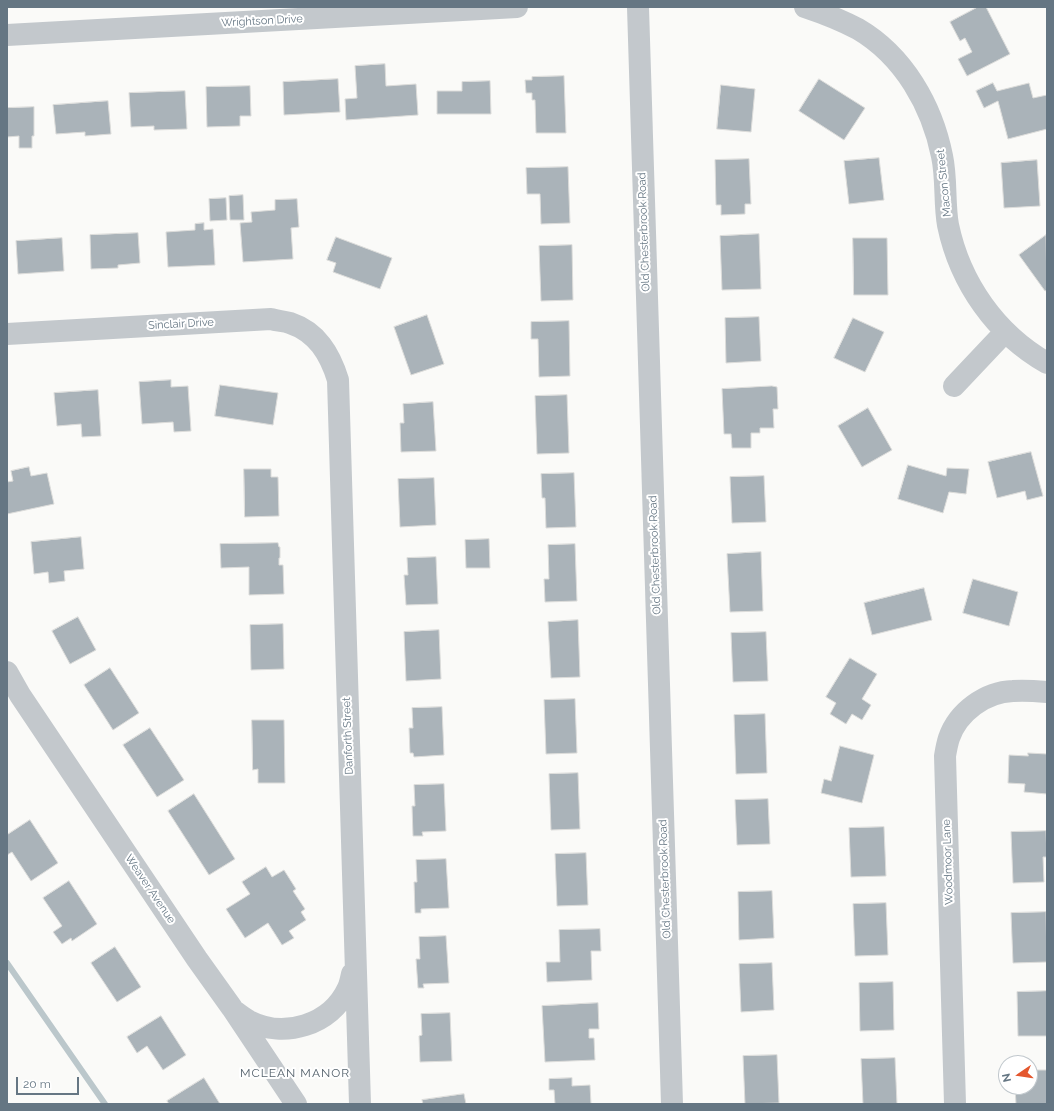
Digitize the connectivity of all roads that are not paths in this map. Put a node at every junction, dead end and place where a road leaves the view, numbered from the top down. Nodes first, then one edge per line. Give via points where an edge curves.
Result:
1 (518, 7) edge
2 (638, 7) edge
3 (805, 7) edge
4 (7, 35) edge
5 (1005, 332) junction
6 (7, 334) edge
7 (1047, 363) edge
8 (334, 368) joint
9 (954, 386) dead end
10 (7, 672) edge
11 (1047, 692) edge
12 (14, 695) edge
13 (355, 962) junction
14 (232, 1008) junction
15 (296, 1104) edge
16 (360, 1104) edge
17 (672, 1104) edge
18 (955, 1104) edge

1 - 4 street, Wrightson Drive
2 - 17 street, Old Chesterbrook Road
3 - 5 street, Macon Street via 833,16 859,30 884,49 903,69 921,95 935,126 943,158 948,225 956,254 969,284 985,309
5 - 7 street, Macon Street via 1031,354
5 - 9 street
6 - 8 street, Sinclair Drive via 271,319 290,323 307,332 321,344
8 - 13 street, Danforth Street via 338,380
10 - 12 street, Weaver Avenue
11 - 18 street, Woodmoor Lane via 1006,692 988,697 970,708 958,721 949,738 945,756
12 - 14 street, Weaver Avenue
13 - 14 street via 349,988 338,1004 324,1017 304,1026 285,1030 267,1028 248,1021
13 - 16 street, Danforth Street
14 - 15 street, Weaver Avenue

